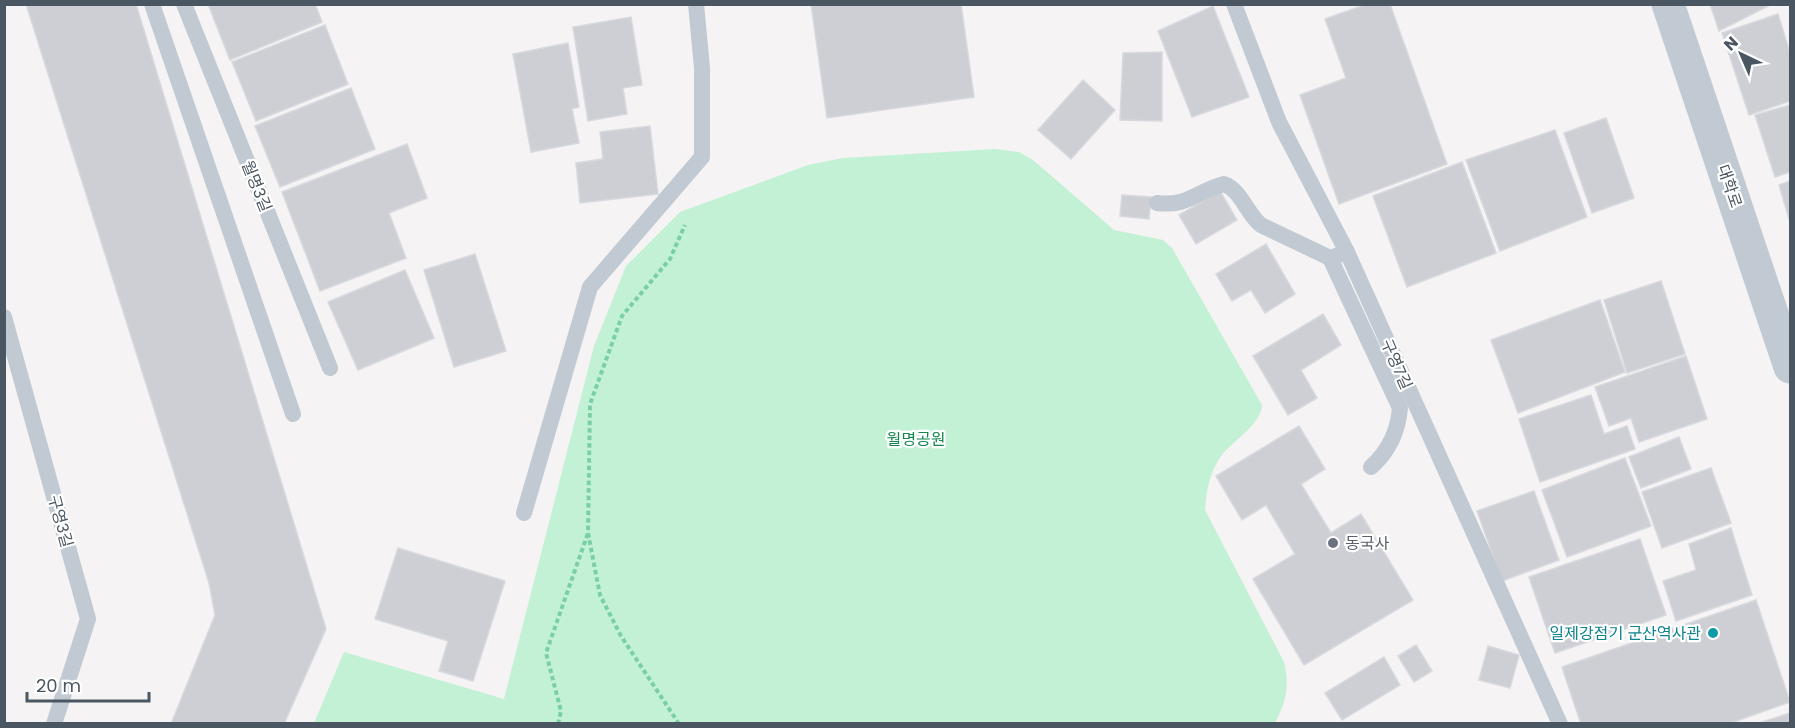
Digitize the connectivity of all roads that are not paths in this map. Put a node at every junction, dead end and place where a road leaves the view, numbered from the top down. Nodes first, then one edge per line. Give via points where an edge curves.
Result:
1 (152, 4) edge
2 (184, 4) edge
3 (696, 4) edge
4 (1234, 4) edge
5 (1668, 4) edge
6 (1157, 203) dead end
7 (1347, 252) junction
8 (1330, 258) junction
9 (4, 317) edge
10 (1784, 323) edge
11 (1791, 367) edge
12 (330, 368) dead end
13 (293, 414) dead end
14 (1371, 467) dead end
15 (524, 513) dead end
16 (54, 723) edge
17 (1560, 723) edge

1 - 13 lane
2 - 12 lane, 월명3길
3 - 15 lane via 702,68 702,157 590,287
4 - 7 lane, 구영7길 via 1279,122
5 - 10 street, 대학로
6 - 8 lane via 1189,202 1224,184 1235,191 1261,225
7 - 8 lane
7 - 17 lane, 구영7길
8 - 14 lane via 1400,408 1391,442
9 - 16 lane, 구영3길 via 88,619
10 - 11 street, 대학로

